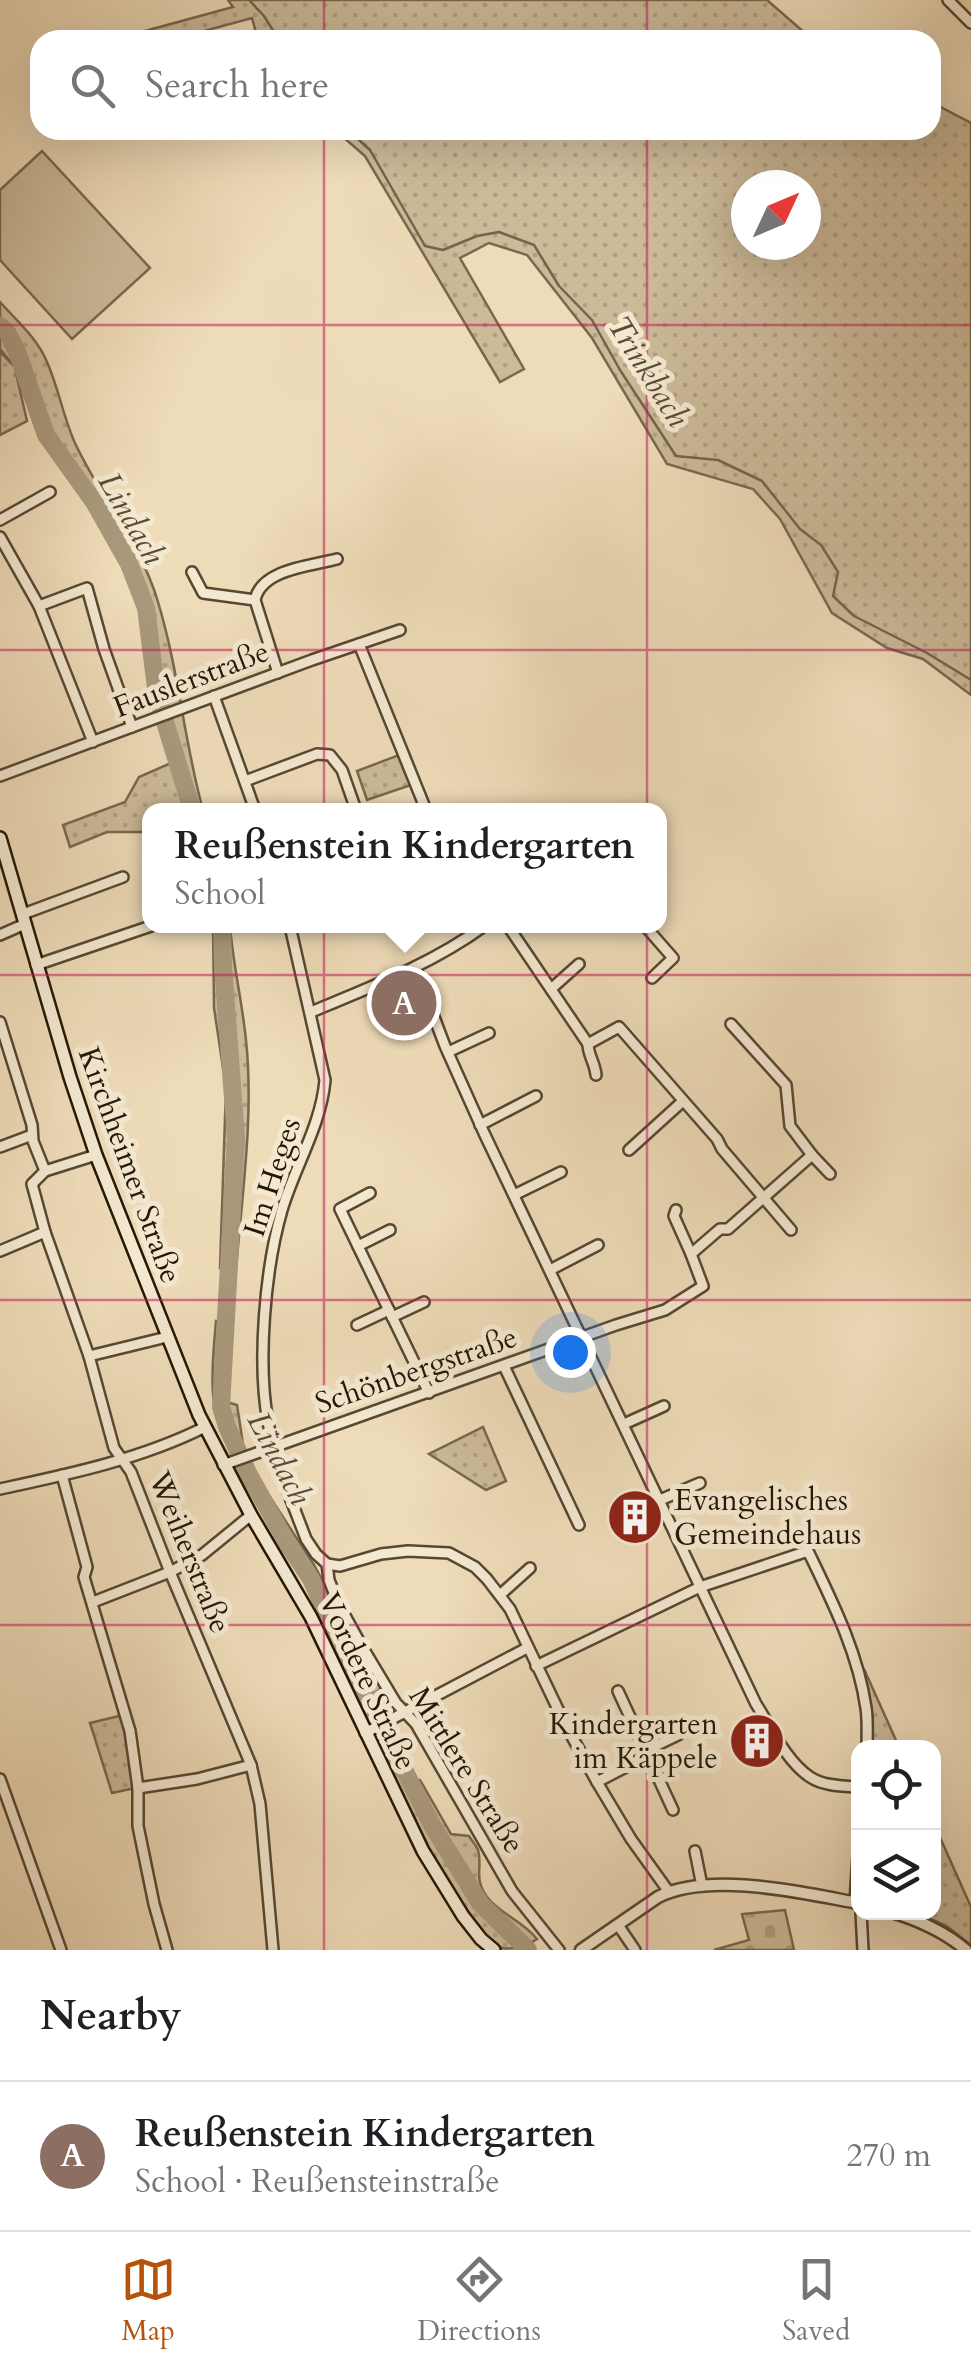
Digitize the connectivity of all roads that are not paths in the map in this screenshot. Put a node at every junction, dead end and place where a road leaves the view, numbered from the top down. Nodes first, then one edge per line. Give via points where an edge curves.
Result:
1 (948, 0) edge
2 (971, 23) edge
3 (50, 492) dead end
4 (0, 520) edge
5 (0, 537) edge
6 (337, 560) dead end
7 (192, 572) dead end
8 (254, 600) junction
9 (39, 606) junction
10 (400, 630) dead end
11 (359, 644) junction
12 (278, 673) junction
13 (214, 696) junction
14 (132, 727) junction
15 (93, 742) junction
16 (0, 776) edge
17 (245, 781) junction
18 (253, 803) edge
19 (354, 803) edge
20 (423, 803) edge
21 (0, 838) edge
22 (123, 877) dead end
23 (24, 919) junction
24 (142, 929) edge
25 (293, 933) edge
26 (474, 933) edge
27 (513, 933) edge
28 (651, 933) edge
29 (0, 935) edge
30 (579, 964) dead end
31 (36, 965) junction
32 (415, 967) junction
33 (652, 978) dead end
34 (551, 989) junction
35 (310, 1012) junction
36 (0, 1022) edge
37 (731, 1024) dead end
38 (488, 1033) dead end
39 (588, 1044) junction
40 (448, 1052) junction
41 (596, 1075) dead end
42 (536, 1096) dead end
43 (684, 1101) junction
44 (480, 1124) junction
45 (32, 1134) junction
46 (0, 1147) edge
47 (629, 1150) dead end
48 (96, 1155) junction
49 (812, 1155) junction
50 (45, 1171) junction
51 (561, 1172) dead end
52 (830, 1174) dead end
53 (370, 1192) dead end
54 (514, 1195) junction
55 (764, 1198) junction
56 (676, 1210) dead end
57 (390, 1230) dead end
58 (792, 1230) dead end
59 (45, 1232) junction
60 (598, 1245) dead end
61 (358, 1246) junction
62 (0, 1252) edge
63 (691, 1254) junction
64 (550, 1270) junction
65 (424, 1302) dead end
66 (390, 1314) junction
67 (357, 1325) dead end
68 (167, 1337) junction
69 (583, 1338) junction
70 (89, 1356) junction
71 (504, 1366) junction
72 (429, 1393) junction
73 (664, 1406) dead end
74 (624, 1424) junction
75 (205, 1427) junction
76 (274, 1446) junction
77 (122, 1458) junction
78 (228, 1462) junction
79 (62, 1475) junction
80 (700, 1483) dead end
81 (0, 1489) edge
82 (660, 1500) junction
83 (251, 1515) junction
84 (579, 1525) dead end
85 (327, 1564) junction
86 (530, 1568) dead end
87 (170, 1572) junction
88 (700, 1587) junction
89 (501, 1594) junction
90 (93, 1602) junction
91 (527, 1648) junction
92 (536, 1666) junction
93 (618, 1691) dead end
94 (405, 1712) junction
95 (370, 1730) junction
96 (678, 1735) dead end
97 (866, 1740) edge
98 (647, 1752) junction
99 (251, 1766) junction
100 (0, 1779) edge
101 (597, 1782) junction
102 (851, 1786) edge
103 (138, 1788) junction
104 (674, 1810) dead end
105 (695, 1851) dead end
106 (702, 1886) junction
107 (669, 1892) junction
108 (851, 1905) edge
109 (859, 1920) edge
110 (912, 1920) edge
111 (618, 1926) junction
112 (492, 1949) edge
113 (61, 1950) edge
114 (167, 1950) edge
115 (272, 1950) edge
116 (560, 1950) edge
117 (581, 1950) edge
118 (634, 1950) edge
119 (862, 1950) edge
120 (966, 1950) edge

1 - 2 street
3 - 4 street
5 - 9 street
6 - 8 street via 264,581
7 - 8 street via 203,594
8 - 12 street
9 - 14 street via 87,588
9 - 15 street
10 - 11 street, Fauslerstraße
11 - 12 street, Fauslerstraße
11 - 20 street
12 - 13 street, Fauslerstraße
13 - 14 street, Fauslerstraße
13 - 17 street
14 - 15 street, Fauslerstraße
15 - 16 street, Fauslerstraße
17 - 18 street
17 - 19 street via 330,755
21 - 23 main road, Kirchheimer Straße
22 - 23 street
23 - 29 street
23 - 31 main road, Kirchheimer Straße
24 - 31 street
25 - 35 street, Im Heges
26 - 32 street
27 - 34 street
28 - 33 street via 673,958
30 - 34 street
31 - 48 main road, Kirchheimer Straße
32 - 35 street
32 - 40 street
34 - 39 street
35 - 76 street, Im Heges via 325,1080 282,1209 266,1300 262,1363
36 - 45 street, Weiherstraße
37 - 49 street via 786,1085 790,1126
38 - 40 street
39 - 41 street
39 - 43 street via 618,1027
40 - 44 street
42 - 44 street
43 - 47 street
43 - 55 street
44 - 54 street
45 - 46 street
45 - 50 street, Weiherstraße
48 - 50 street
48 - 68 main road, Kirchheimer Straße
49 - 52 street
49 - 55 street
50 - 59 street, Weiherstraße via 32,1184
51 - 54 street
53 - 61 street via 340,1209
54 - 64 street
55 - 58 street
55 - 63 street
56 - 63 street, Schönbergstraße
57 - 61 street
59 - 62 street
59 - 70 street, Weiherstraße
60 - 64 street
61 - 66 street
63 - 69 street, Schönbergstraße via 702,1286 665,1310
64 - 69 street
65 - 66 street
66 - 67 street
66 - 72 street
68 - 70 street
68 - 75 main road, Kirchheimer Straße
69 - 71 street, Schönbergstraße
69 - 74 street
70 - 77 street, Weiherstraße
71 - 72 street, Schönbergstraße
71 - 84 street
72 - 76 street, Schönbergstraße
73 - 74 street
74 - 82 street
75 - 77 street
75 - 78 main road, Vordere Straße
76 - 78 street, Schönbergstraße
76 - 85 street, Mittlere Straße via 306,1538
77 - 79 street
77 - 87 street, Weiherstraße
78 - 83 main road, Vordere Straße
79 - 81 street
79 - 90 street
80 - 82 street
82 - 88 street
83 - 87 street
83 - 95 main road, Vordere Straße
85 - 89 street via 449,1553
85 - 94 street, Mittlere Straße via 339,1606
86 - 89 street
87 - 90 street
87 - 99 street, Weiherstraße
88 - 92 street
88 - 97 street via 808,1551 858,1668
88 - 102 street via 756,1704 793,1761 812,1778
89 - 91 street
90 - 103 street via 130,1731
91 - 92 street
91 - 94 street
92 - 101 street
93 - 98 street
94 - 95 street
94 - 116 street, Mittlere Straße via 512,1891
95 - 112 main road, Vordere Straße via 423,1851
96 - 98 street
98 - 101 street
98 - 104 street
99 - 103 street
99 - 115 street, Weiherstraße
100 - 113 street
101 - 107 street
103 - 114 street via 138,1826
105 - 106 street
106 - 107 street
106 - 108 street via 740,1885
107 - 111 street
109 - 119 street
110 - 120 street
111 - 117 street
111 - 118 street

